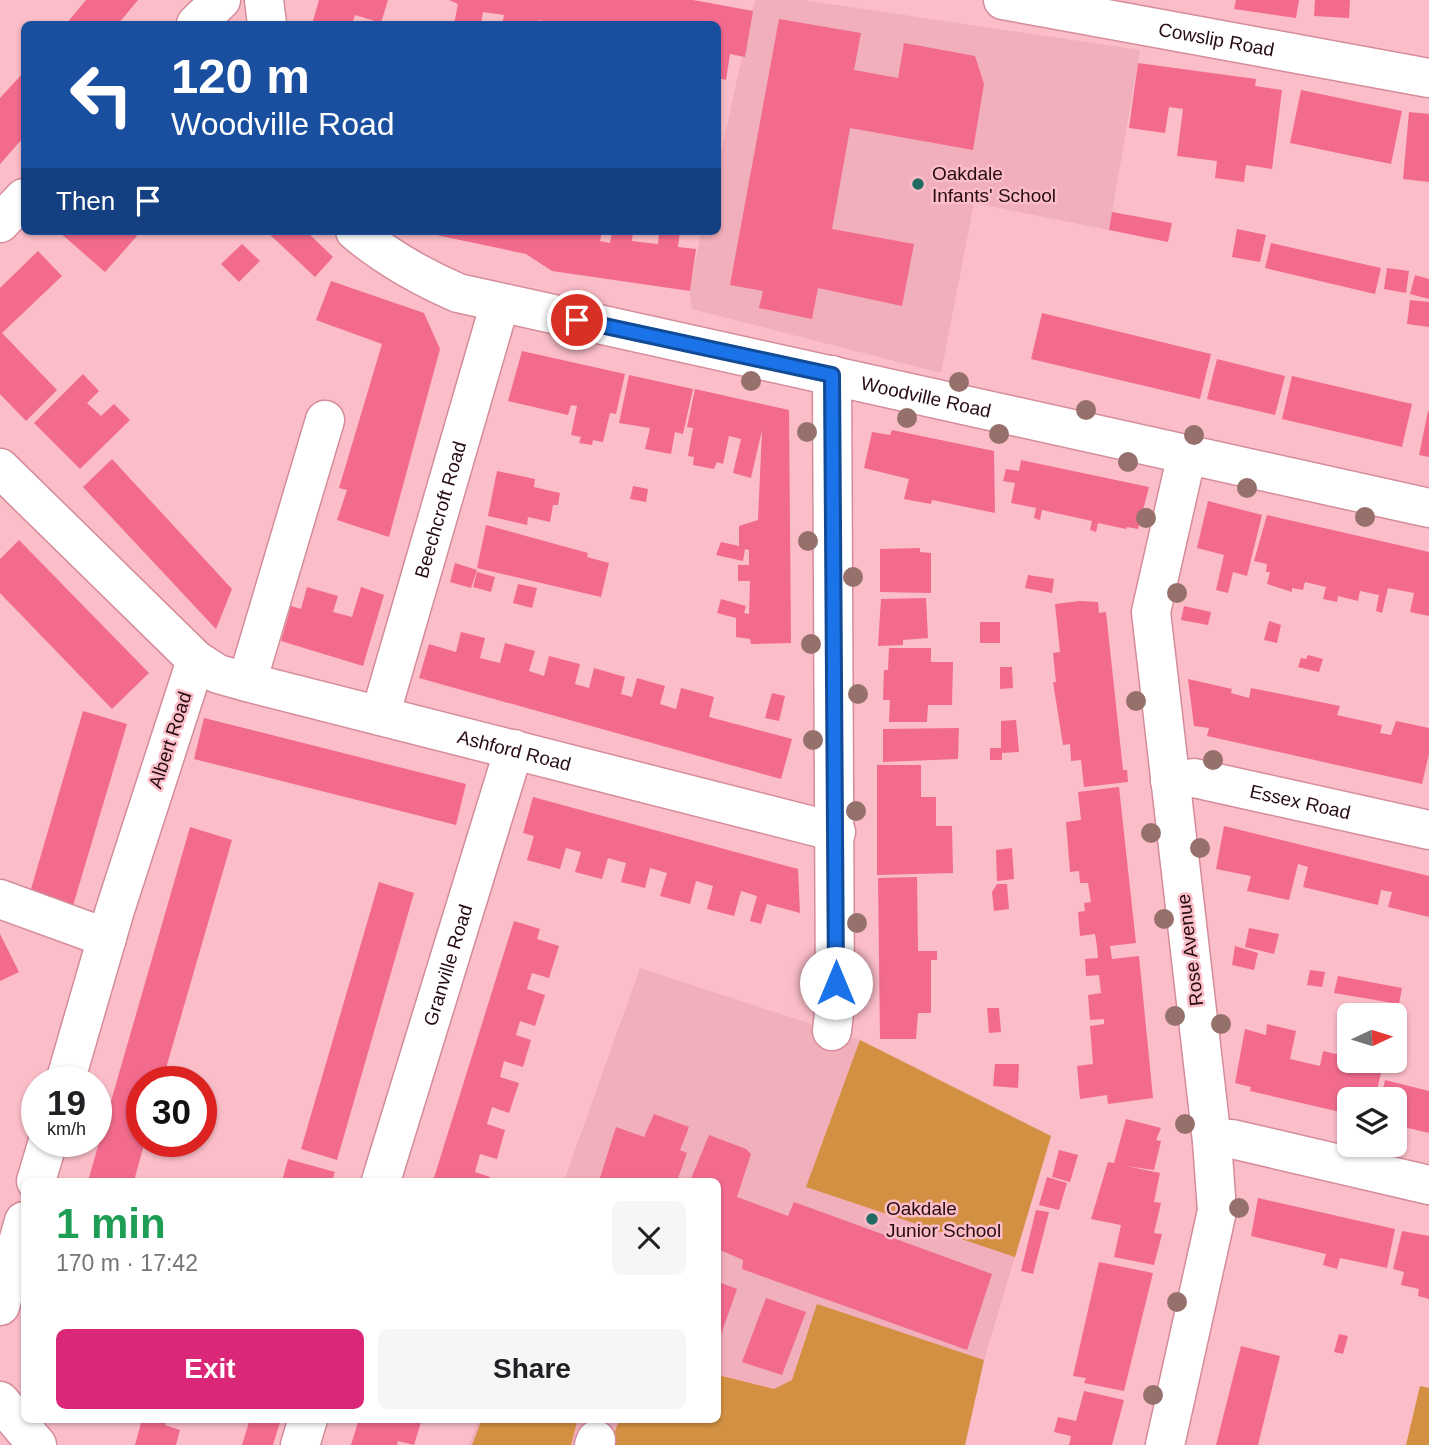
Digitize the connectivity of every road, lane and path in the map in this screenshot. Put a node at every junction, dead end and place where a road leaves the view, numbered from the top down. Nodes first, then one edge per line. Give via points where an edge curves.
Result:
1 (221, 0) edge
2 (264, 0) edge
3 (1003, 0) edge
4 (199, 21) edge
5 (267, 21) edge
6 (1429, 78) edge
7 (21, 201) edge
8 (0, 223) edge
9 (360, 235) edge
10 (500, 303) junction
11 (832, 375) junction
12 (325, 421) dead end
13 (1187, 454) junction
14 (0, 468) edge
15 (1429, 508) edge
16 (196, 660) junction
17 (247, 682) junction
18 (380, 716) junction
19 (514, 749) junction
20 (1170, 781) junction
21 (1429, 830) edge
22 (836, 832) junction
23 (0, 899) edge
24 (107, 938) junction
25 (832, 1031) dead end
26 (70, 1066) edge
27 (1212, 1141) junction
28 (43, 1157) edge
29 (37, 1178) edge
30 (382, 1178) edge
31 (1429, 1185) edge
32 (21, 1232) edge
33 (0, 1306) edge
34 (0, 1401) edge
35 (307, 1423) edge
36 (28, 1442) edge
37 (300, 1445) edge
38 (1165, 1445) edge

1 - 4 street
2 - 5 street
3 - 6 street, Cowslip Road
7 - 8 street
9 - 10 street, Woodville Road via 415,275 458,293
10 - 11 street, Woodville Road
10 - 18 street, Beechcroft Road
11 - 13 street, Woodville Road
11 - 22 street
12 - 17 street
13 - 15 street, Woodville Road
13 - 20 street, Rose Avenue via 1151,612
14 - 16 street
16 - 17 street, Ashford Road via 218,674
16 - 24 street, Albert Road
17 - 18 street, Ashford Road
18 - 19 street, Ashford Road
19 - 22 street, Ashford Road
19 - 30 street, Granville Road
20 - 21 street, Essex Road via 1194,778
20 - 27 street, Rose Avenue
22 - 25 street
23 - 24 street
24 - 26 street, Albert Road
27 - 31 street via 1232,1139
27 - 38 street, Rose Avenue via 1217,1211
28 - 29 street
32 - 33 street
34 - 36 street
35 - 37 street

